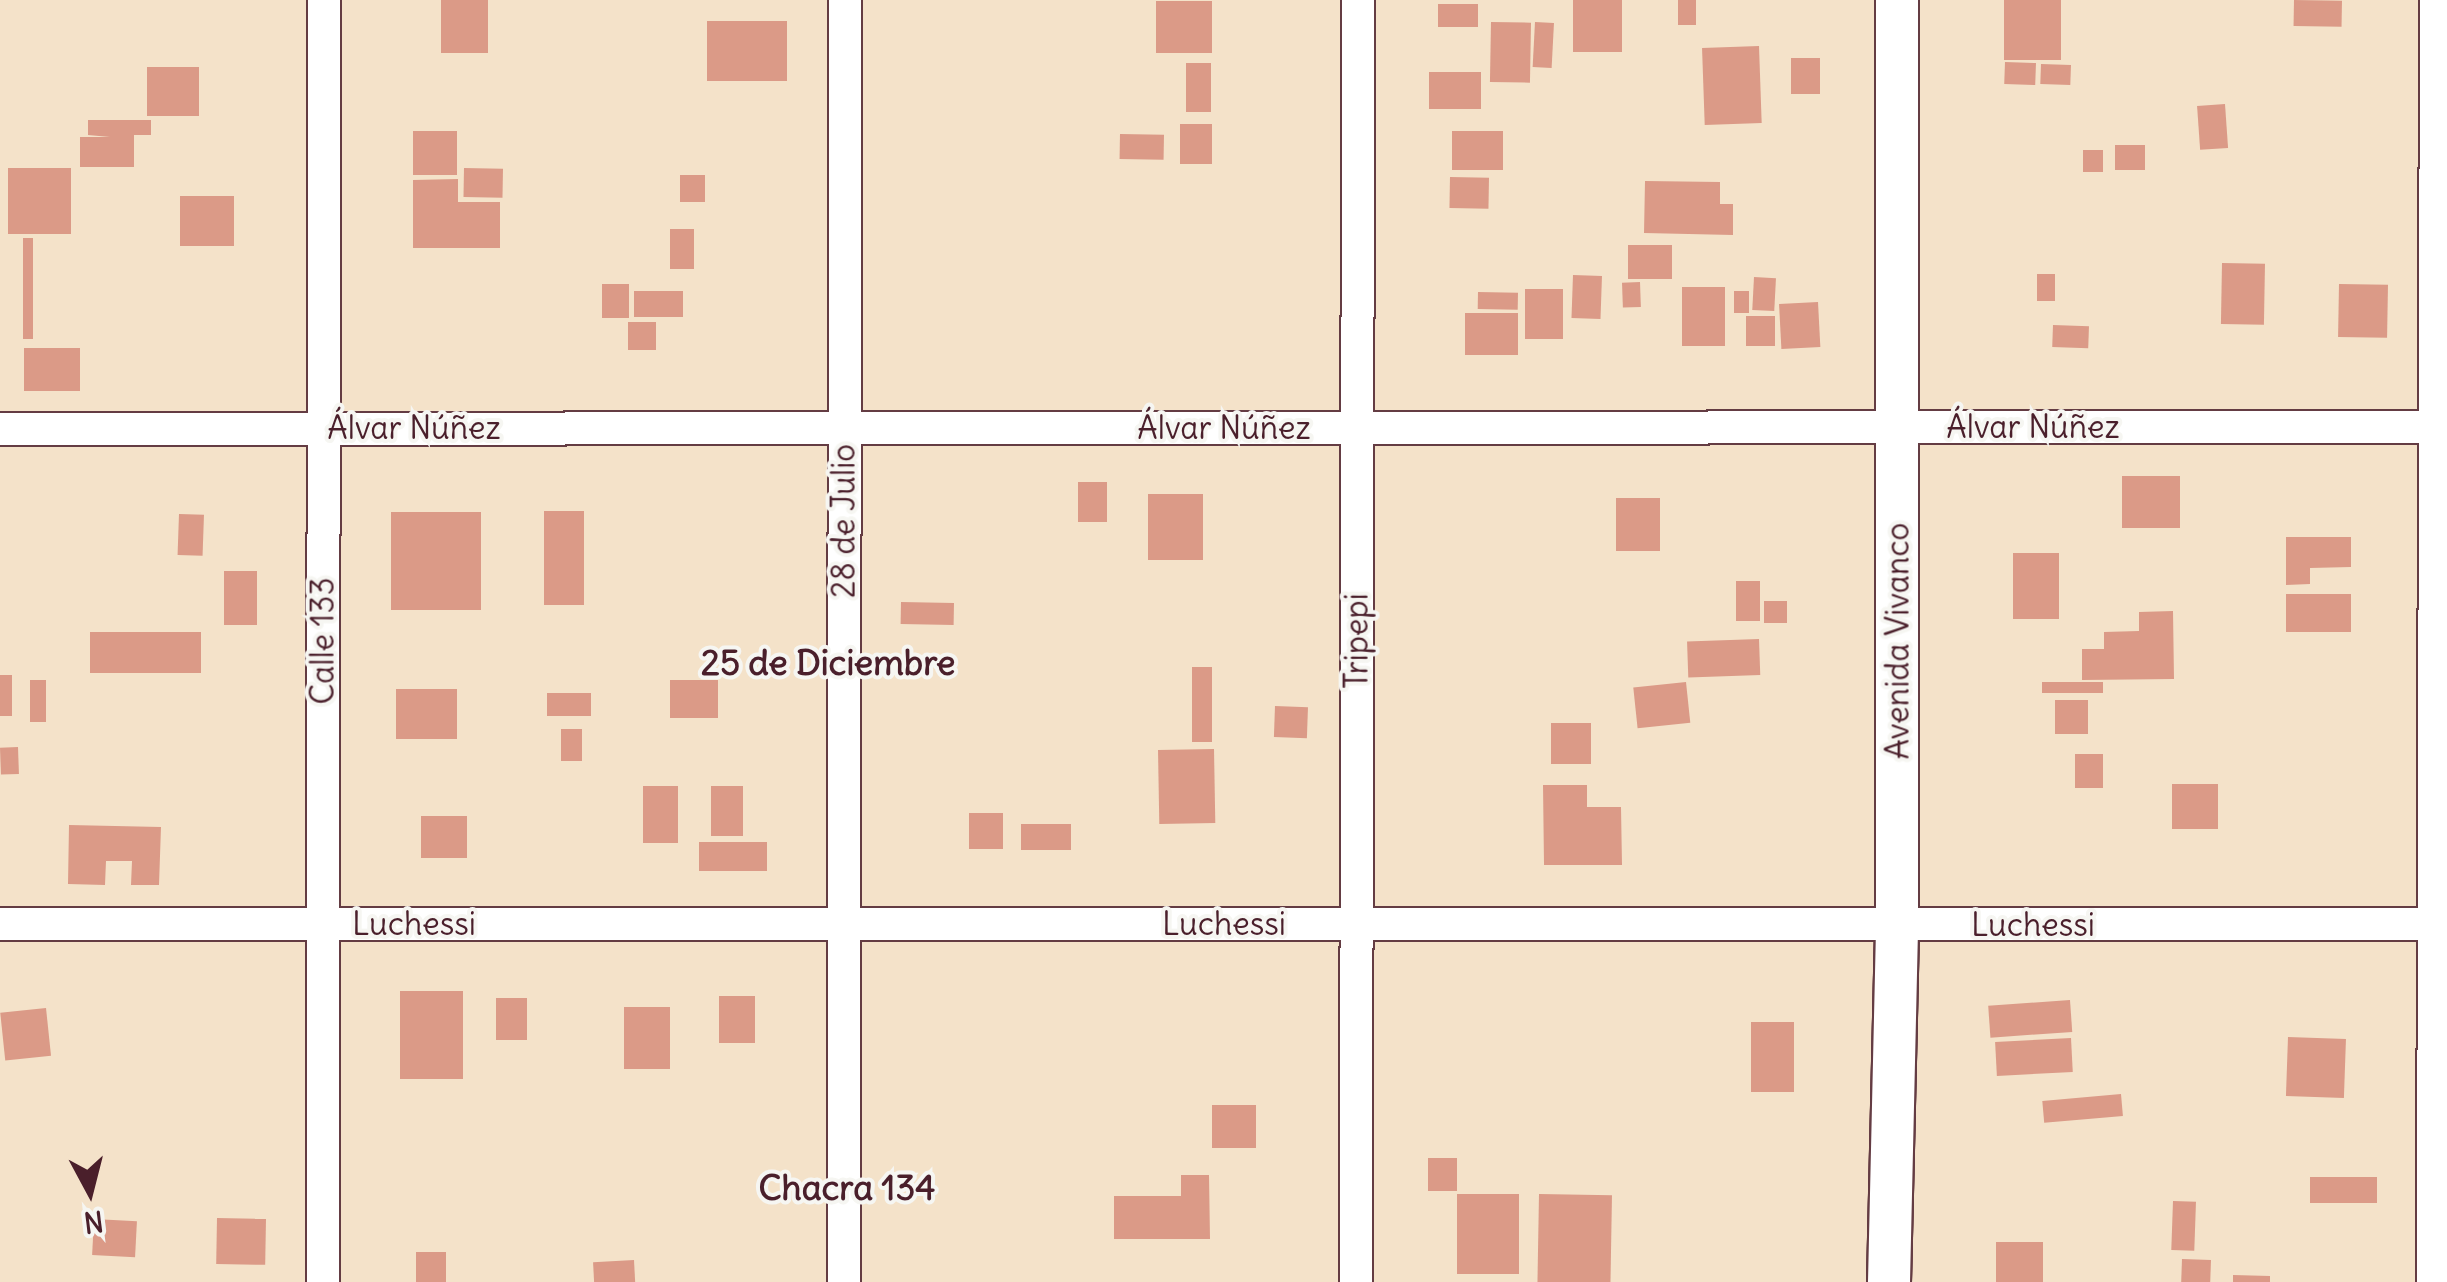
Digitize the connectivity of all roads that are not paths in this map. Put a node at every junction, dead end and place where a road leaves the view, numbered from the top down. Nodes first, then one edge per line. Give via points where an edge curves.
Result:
1 (324, 0) edge
2 (845, 0) edge
3 (1358, 0) edge
4 (1897, 0) edge
5 (2436, 0) edge
6 (2441, 427) edge
7 (324, 428) junction
8 (844, 428) junction
9 (1357, 428) junction
10 (1898, 428) junction
11 (0, 429) edge
12 (0, 924) edge
13 (323, 924) junction
14 (844, 924) junction
15 (1356, 924) junction
16 (2441, 924) edge
17 (1897, 926) junction
18 (323, 1282) edge
19 (844, 1282) edge
20 (1356, 1282) edge
21 (1889, 1282) edge
22 (2434, 1282) edge

1 - 7 street, Calle 133
2 - 8 street, 28 de Julio
3 - 9 street, Tripepi
4 - 10 street, Avenida Vivanco
5 - 6 street
6 - 10 street, Álvar Núñez
6 - 16 street
7 - 8 street, Álvar Núñez
7 - 11 street, Álvar Núñez
7 - 13 street, Calle 133
8 - 9 street, Álvar Núñez
8 - 14 street, 28 de Julio
9 - 10 street, Álvar Núñez
9 - 15 street, Tripepi
10 - 17 street, Avenida Vivanco
12 - 13 street, Luchessi
13 - 14 street, Luchessi
13 - 18 street, Calle 133
14 - 15 street, Luchessi
14 - 19 street, 28 de Julio
15 - 17 street, Luchessi
15 - 20 street, Tripepi
16 - 17 street, Luchessi
16 - 22 street
17 - 21 street, Avenida Vivanco

